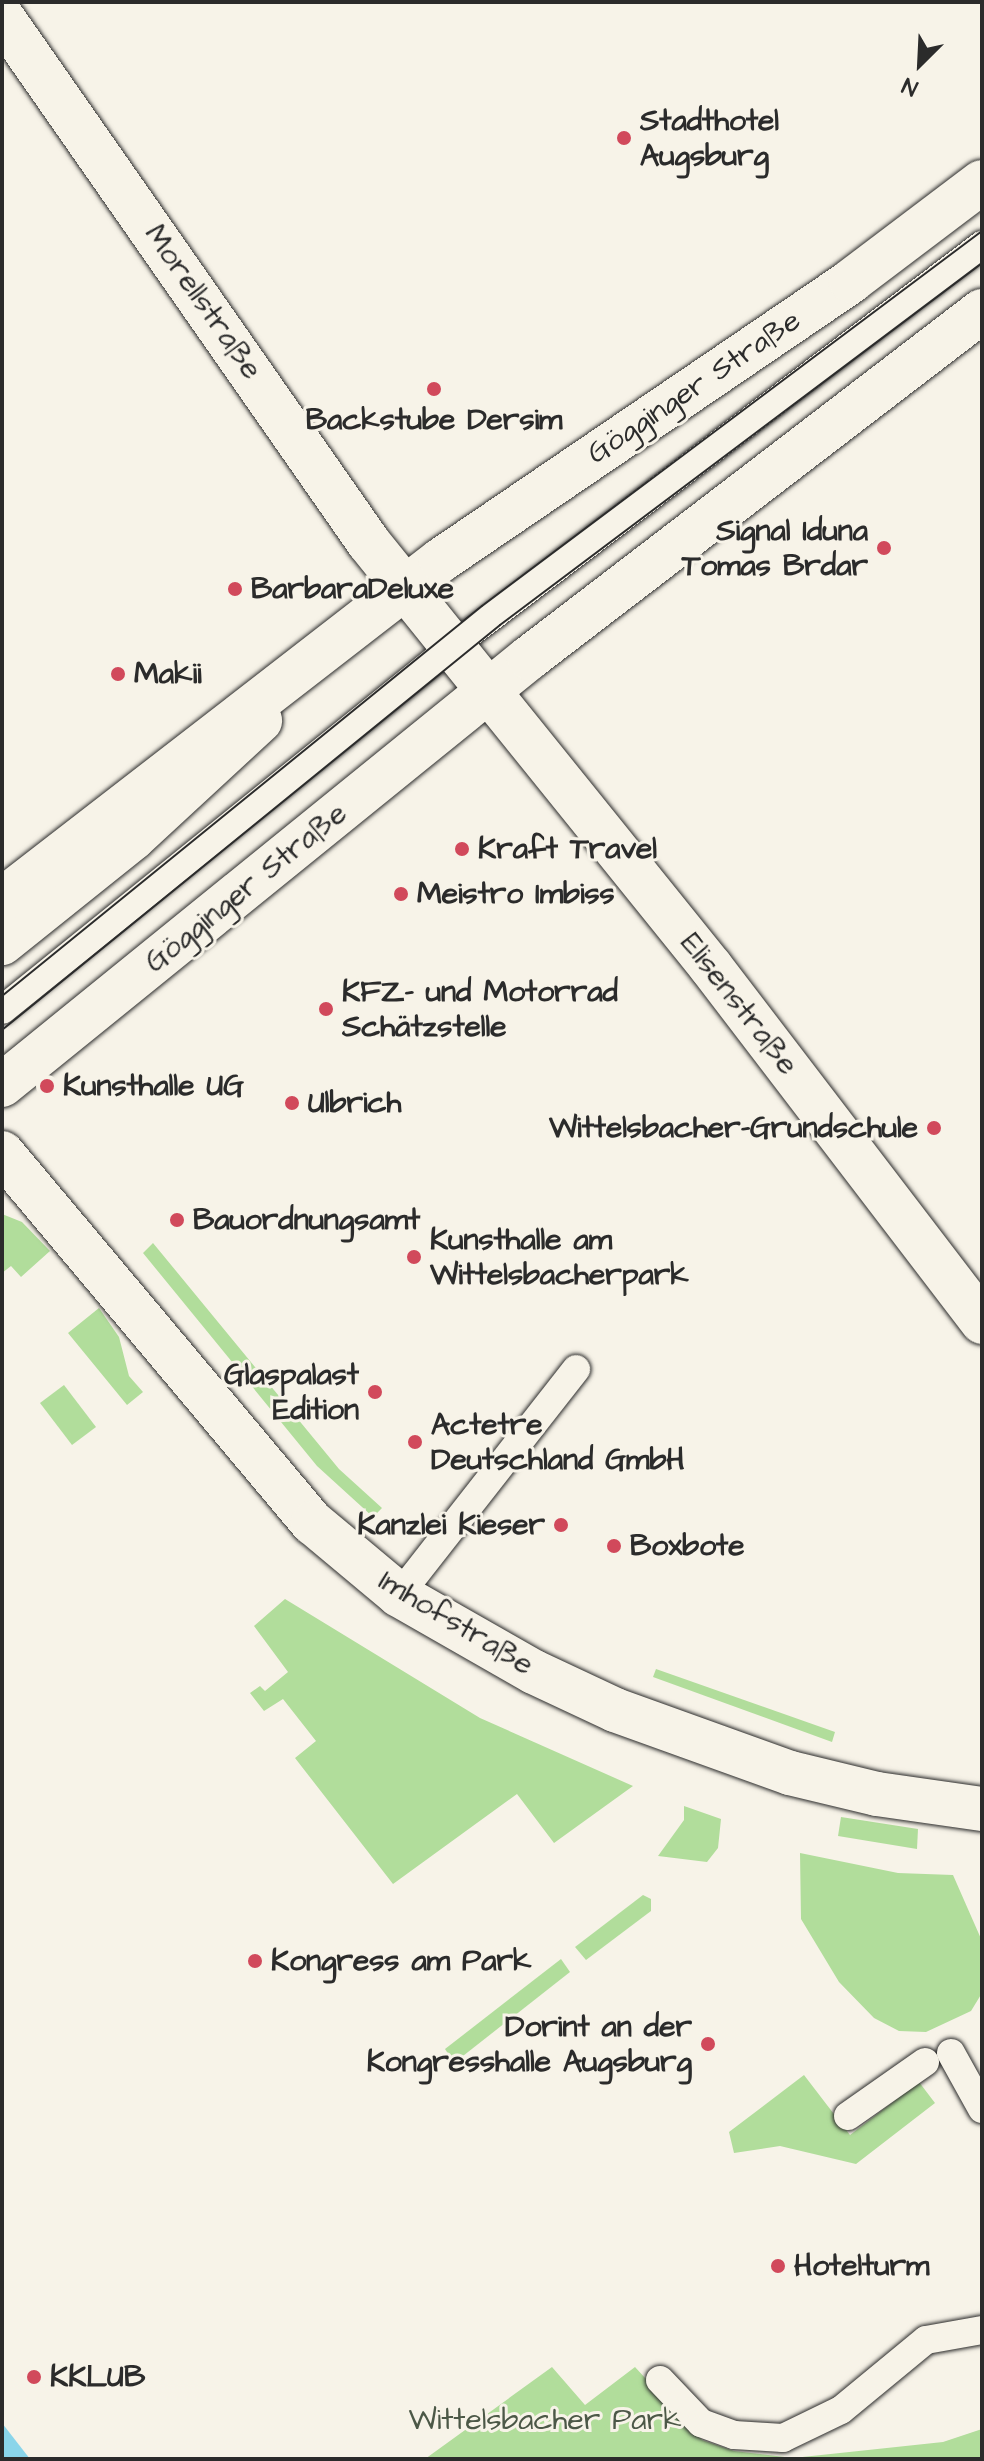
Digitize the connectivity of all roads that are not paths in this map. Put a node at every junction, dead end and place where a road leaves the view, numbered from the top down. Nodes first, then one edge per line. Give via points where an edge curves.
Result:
1 (2, 17) edge
2 (982, 182) edge
3 (982, 245) edge
4 (982, 311) edge
5 (403, 588) junction
6 (349, 630) junction
7 (453, 646) junction
8 (490, 692) junction
9 (2, 900) edge
10 (2, 943) edge
11 (2, 1010) edge
12 (2, 1085) edge
13 (2, 1153) edge
14 (982, 1322) edge
15 (576, 1369) dead end
16 (399, 1595) junction
17 (982, 1809) edge
18 (982, 2109) edge
19 (848, 2116) dead end
20 (982, 2330) edge
21 (660, 2380) dead end

1 - 5 street, Morellstraße
2 - 5 street, Gögginger Straße via 851,281
3 - 7 lane
4 - 8 street, Gögginger Straße
5 - 6 street, Gögginger Straße
5 - 7 street
6 - 9 street, Gögginger Straße
6 - 10 street, Gögginger Straße via 176,800
7 - 8 street
7 - 11 lane
8 - 12 street, Gögginger Straße
8 - 14 street, Elisenstraße via 724,984
13 - 16 street, Imhofstraße via 313,1523
15 - 16 lane
16 - 17 street, Imhofstraße via 534,1672 615,1710 790,1773 877,1794
18 - 19 lane via 938,2058
20 - 21 lane via 926,2340 841,2410 783,2438 734,2435 701,2423

